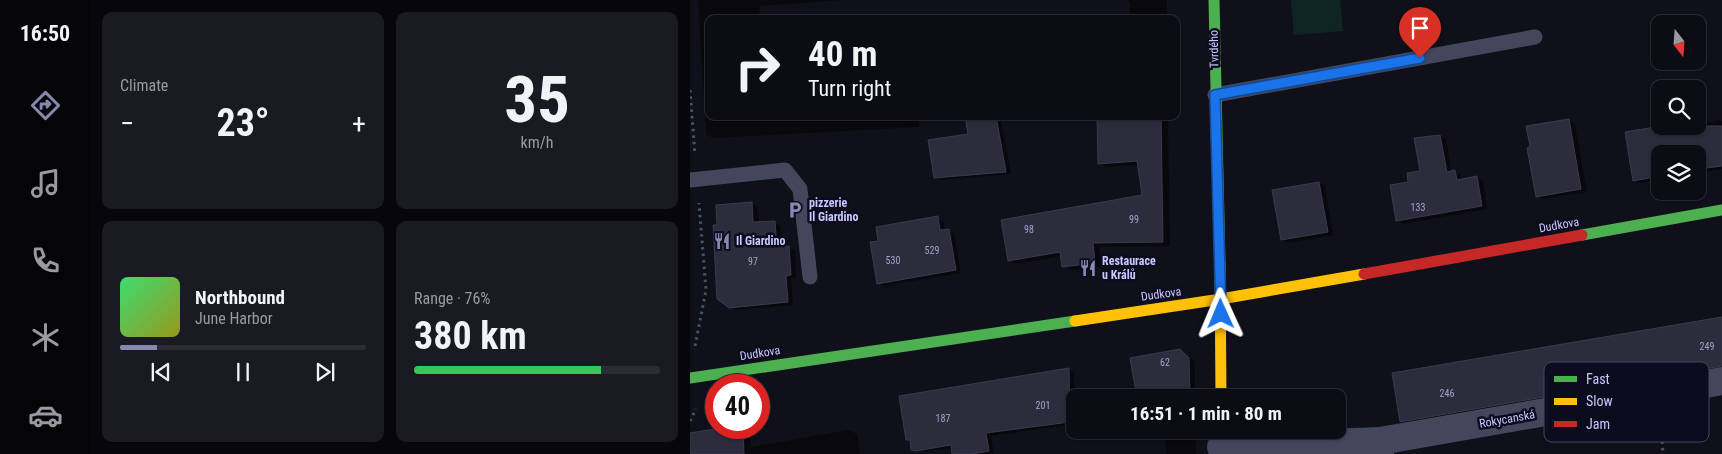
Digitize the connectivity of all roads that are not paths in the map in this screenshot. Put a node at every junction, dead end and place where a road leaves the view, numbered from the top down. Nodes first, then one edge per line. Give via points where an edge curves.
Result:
1 (1214, 0) edge
2 (1535, 37) dead end
3 (1215, 95) junction
4 (694, 180) edge
5 (1722, 210) edge
6 (810, 277) dead end
7 (1221, 299) junction
8 (692, 377) edge
9 (1722, 381) edge
10 (1709, 384) edge
11 (1221, 389) edge
12 (1544, 416) edge
13 (1221, 444) edge
14 (1380, 448) edge

1 - 3 street, Tvrdého
2 - 3 lane
3 - 7 street, Tvrdého
4 - 6 lane via 785,170 800,189
5 - 7 street, Dudkova
7 - 8 street, Dudkova
7 - 11 street, Tvrdého
9 - 10 street, Rokycanská
12 - 14 street, Rokycanská
13 - 14 street

